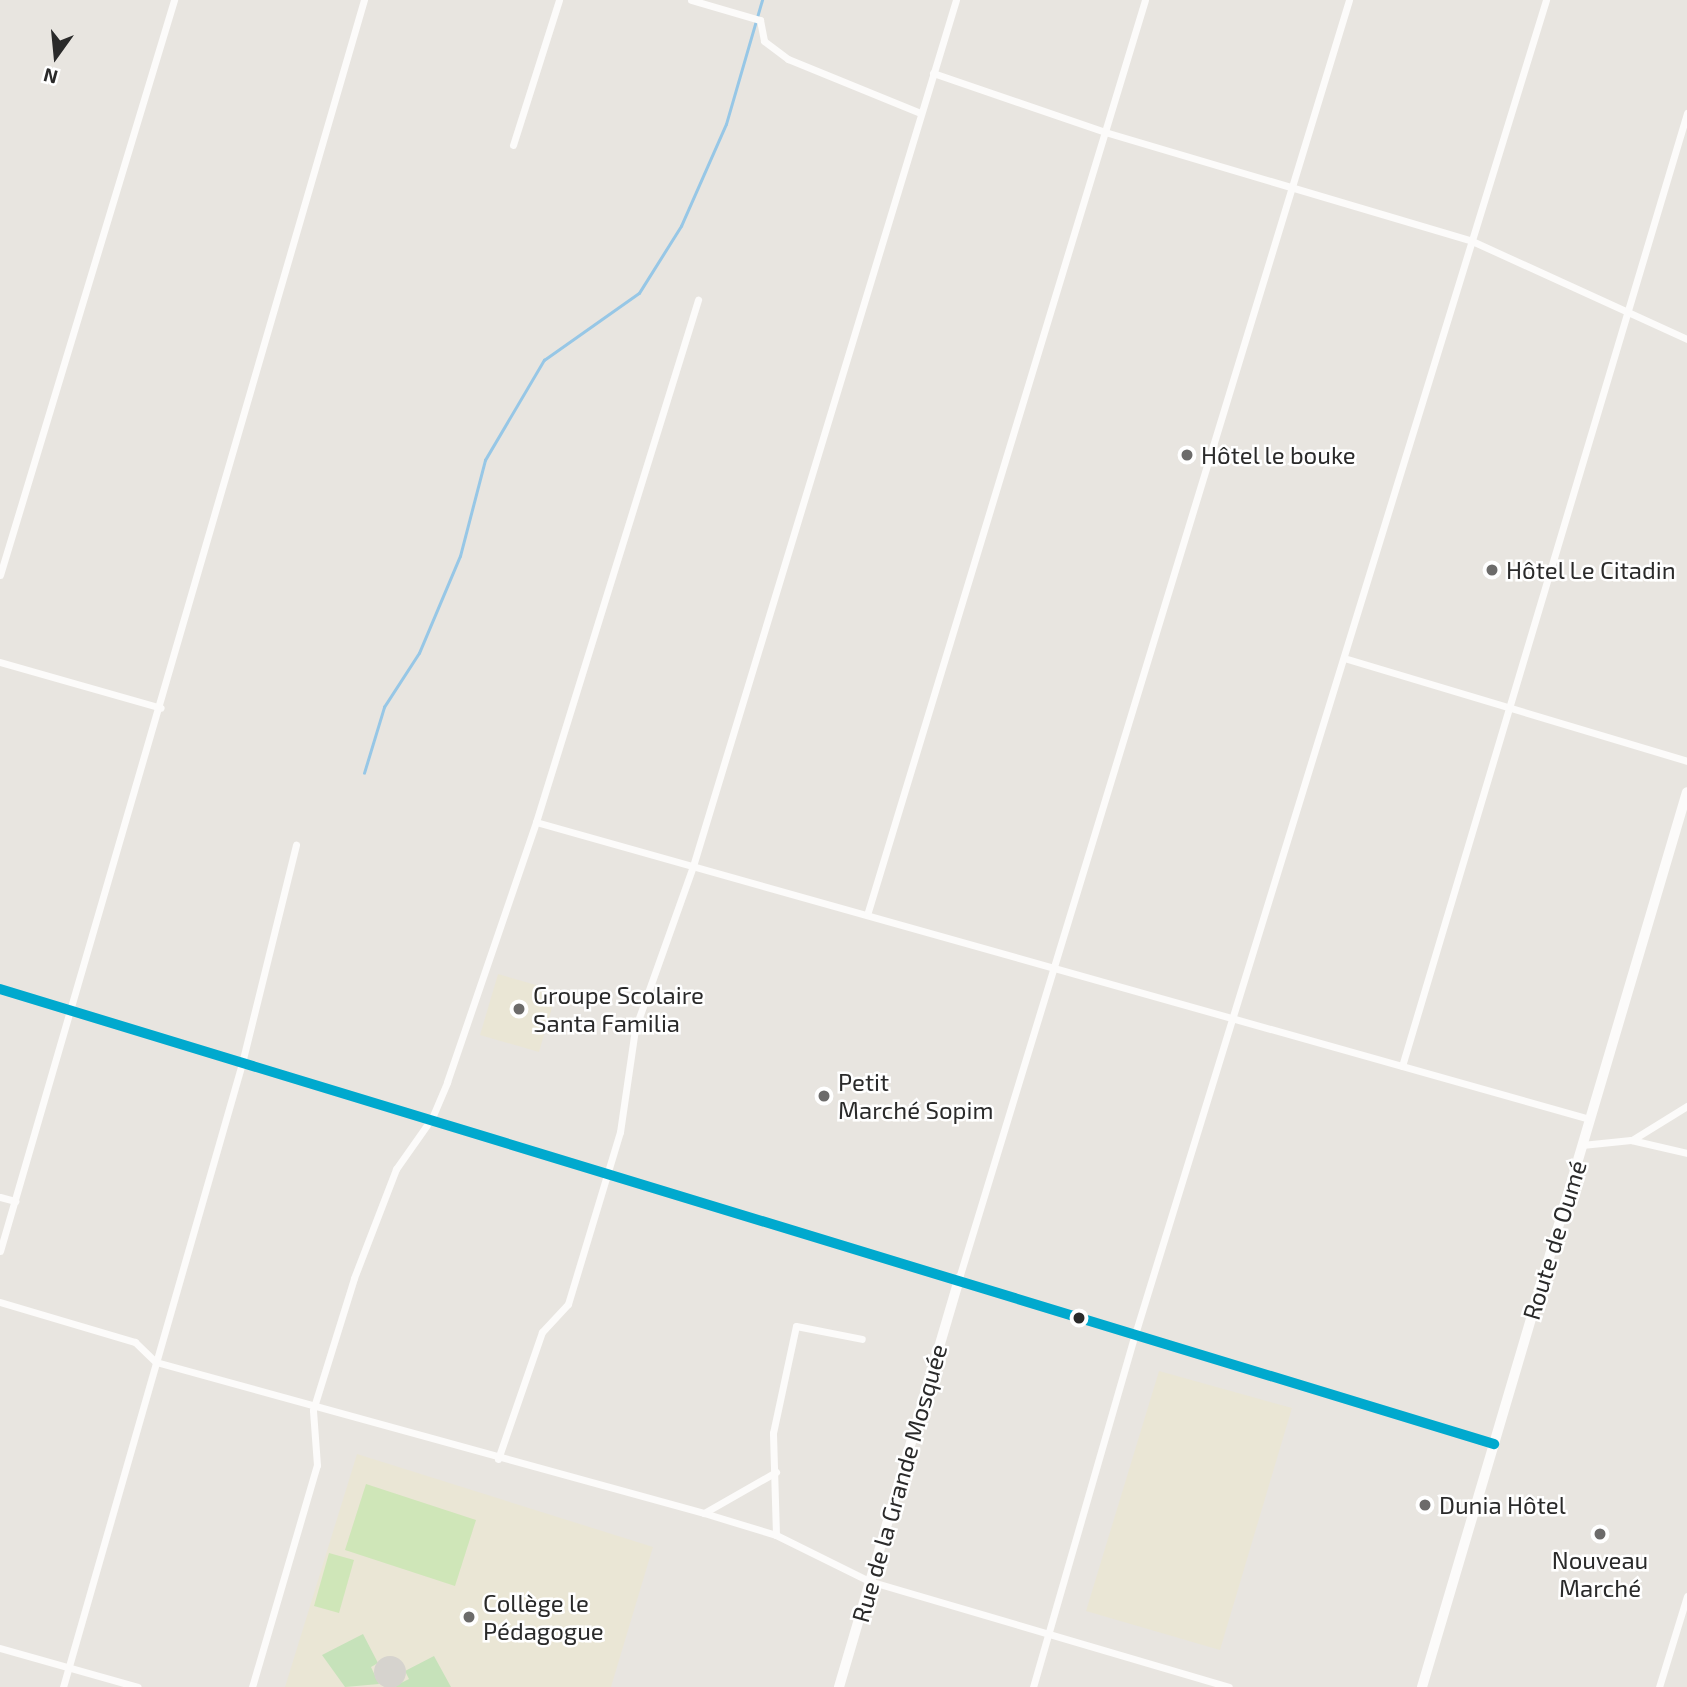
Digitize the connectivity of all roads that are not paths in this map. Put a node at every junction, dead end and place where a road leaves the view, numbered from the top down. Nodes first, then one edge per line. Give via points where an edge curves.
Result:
1 (174, 0) edge
2 (364, 0) edge
3 (559, 0) edge
4 (691, 0) edge
5 (956, 0) edge
6 (1145, 0) edge
7 (1349, 0) edge
8 (1546, 0) edge
9 (933, 73) junction
10 (920, 113) junction
11 (1687, 113) edge
12 (1105, 132) junction
13 (513, 145) dead end
14 (1294, 185) junction
15 (1472, 241) junction
16 (698, 300) dead end
17 (1628, 314) junction
18 (1687, 339) edge
19 (0, 575) edge
20 (1343, 658) junction
21 (0, 662) edge
22 (1506, 707) junction
23 (161, 708) junction
24 (1687, 761) edge
25 (1687, 793) edge
26 (536, 822) junction
27 (296, 845) dead end
28 (693, 866) junction
29 (867, 915) junction
30 (1054, 968) junction
31 (0, 989) edge
32 (71, 1012) junction
33 (1232, 1018) junction
34 (242, 1063) junction
35 (1402, 1066) junction
36 (1687, 1106) edge
37 (432, 1118) junction
38 (1590, 1119) junction
39 (1631, 1140) junction
40 (1582, 1145) junction
41 (1687, 1153) edge
42 (608, 1173) junction
43 (0, 1197) edge
44 (15, 1201) junction
45 (2, 1238) edge
46 (0, 1251) edge
47 (959, 1278) junction
48 (0, 1302) edge
49 (1136, 1331) junction
50 (862, 1339) dead end
51 (156, 1362) junction
52 (313, 1410) junction
53 (1494, 1444) junction
54 (498, 1459) junction
55 (776, 1472) junction
56 (704, 1513) junction
57 (776, 1535) junction
58 (869, 1581) junction
59 (1687, 1596) edge
60 (1050, 1631) junction
61 (0, 1648) edge
62 (69, 1667) junction
63 (1224, 1686) edge
64 (63, 1687) edge
65 (138, 1687) edge
66 (252, 1687) edge
67 (839, 1687) edge
68 (1033, 1687) edge
69 (1422, 1687) edge
70 (1659, 1687) edge

1 - 19 street
2 - 23 street
3 - 13 street
4 - 10 street via 760,20 764,41 788,59
5 - 9 street
6 - 12 street
7 - 14 street
8 - 15 street
9 - 10 street
9 - 12 street
10 - 28 street
11 - 17 street
12 - 14 street
12 - 29 street
14 - 15 street
14 - 30 street
15 - 17 street
15 - 20 street
16 - 26 street
17 - 18 street
17 - 22 street
20 - 22 street
20 - 33 street
21 - 23 street
22 - 24 street
22 - 35 street
23 - 32 street
25 - 38 street, Route de Oumé
26 - 28 street
26 - 37 street
27 - 34 street
28 - 29 street
28 - 42 street via 635,1029
29 - 30 street
30 - 33 street
30 - 47 street
31 - 32 street
32 - 34 street
32 - 44 street
33 - 35 street
33 - 49 street
34 - 37 street
34 - 51 street
35 - 38 street
36 - 39 street
37 - 42 street
37 - 52 street via 396,1168
38 - 40 street, Route de Oumé
39 - 40 street
39 - 41 street
40 - 53 street, Route de Oumé
42 - 47 street
42 - 54 street via 568,1304 542,1332
43 - 44 street
44 - 45 street
45 - 46 street
47 - 49 street
47 - 58 street, Rue de la Grande Mosquée
48 - 51 street via 135,1342
49 - 53 street
49 - 60 street
50 - 55 street via 796,1326 774,1433
51 - 52 street
51 - 62 street
52 - 54 street
52 - 66 street via 317,1465
53 - 69 street, Route de Oumé
54 - 56 street
55 - 56 street
55 - 57 street
56 - 57 street
57 - 58 street
58 - 60 street
58 - 67 street, Rue de la Grande Mosquée
59 - 70 street
60 - 63 street
60 - 68 street
61 - 62 street
62 - 64 street
62 - 65 street

